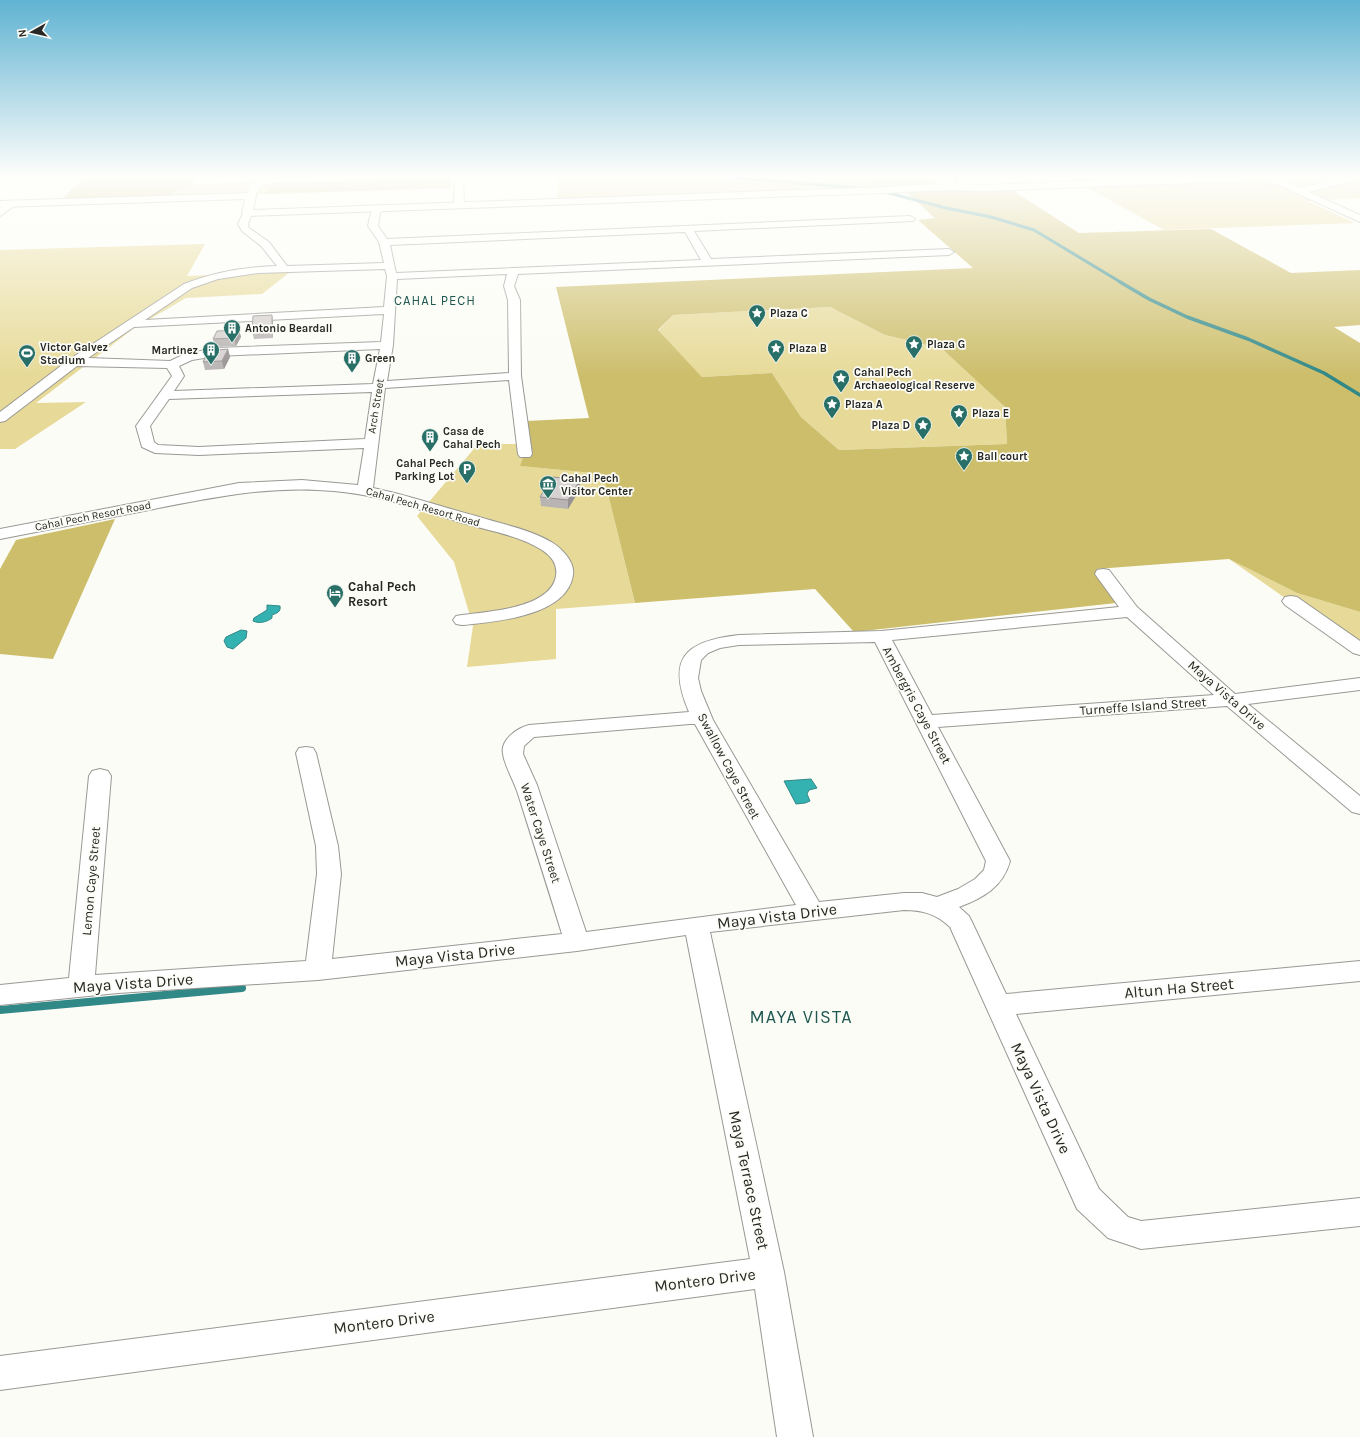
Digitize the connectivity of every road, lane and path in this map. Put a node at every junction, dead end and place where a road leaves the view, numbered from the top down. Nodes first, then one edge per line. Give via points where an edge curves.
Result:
1 (262, 242) edge
2 (384, 242) edge
3 (696, 242) edge
4 (949, 252) dead end
5 (708, 262) junction
6 (284, 269) junction
7 (514, 270) junction
8 (392, 271) junction
9 (389, 310) junction
10 (129, 324) junction
11 (387, 345) junction
12 (74, 362) junction
13 (172, 365) junction
14 (515, 376) junction
15 (379, 386) junction
16 (164, 395) junction
17 (0, 418) edge
18 (371, 443) junction
19 (525, 454) dead end
20 (365, 490) junction
21 (0, 534) edge
22 (1103, 574) dead end
23 (1291, 601) dead end
24 (1131, 611) junction
25 (462, 620) dead end
26 (881, 636) junction
27 (1360, 649) edge
28 (1360, 684) edge
29 (1231, 700) junction
30 (702, 719) junction
31 (925, 722) junction
32 (306, 753) dead end
33 (100, 776) dead end
34 (1360, 807) edge
35 (938, 906) junction
36 (812, 912) junction
37 (696, 925) junction
38 (577, 942) junction
39 (318, 970) junction
40 (1360, 971) edge
41 (81, 986) junction
42 (0, 995) edge
43 (998, 1005) junction
44 (1360, 1212) edge
45 (768, 1272) junction
46 (0, 1374) edge
47 (795, 1437) edge

1 - 6 street
2 - 8 street, Arch Street
3 - 5 street
4 - 5 street
5 - 7 street
6 - 8 street
6 - 10 street via 235,272 203,280 188,286
7 - 8 street
7 - 14 street via 509,286 514,300
8 - 9 street, Arch Street
9 - 10 street
9 - 11 street, Arch Street
10 - 12 street
11 - 13 street via 216,352 189,357
11 - 15 street, Arch Street
12 - 13 street
12 - 17 street
13 - 16 street via 178,376
14 - 15 street
14 - 19 street
15 - 16 street via 270,393
15 - 18 street, Arch Street
16 - 18 street via 143,426 147,444 155,449 199,451
18 - 20 street, Arch Street
20 - 21 street, Cahal Pech Resort Road via 309,485 239,488
20 - 25 street, Cahal Pech Resort Road via 519,534 544,544 565,564 566,575 562,587 548,600 506,615
22 - 24 street, Maya Vista Drive
23 - 27 street
24 - 26 street, Ambergris Caye Street
24 - 29 street, Maya Vista Drive
26 - 30 street, Swallow Caye Street via 739,640 719,642 706,647 695,654 689,666 689,680
26 - 31 street, Ambergris Caye Street
28 - 29 street, Turneffe Island Street
29 - 31 street, Turneffe Island Street
29 - 34 street, Maya Vista Drive
30 - 36 street, Swallow Caye Street
30 - 38 street, Water Caye Street via 530,731 520,737 514,746 514,754
31 - 35 street, Ambergris Caye Street via 998,860 997,871 988,883
32 - 39 street via 327,846 329,874
33 - 41 street, Lemon Caye Street
35 - 36 street, Maya Vista Drive via 911,900
35 - 43 street, Maya Vista Drive via 952,913 960,922
36 - 37 street, Maya Vista Drive
37 - 38 street, Maya Vista Drive
37 - 45 street, Maya Terrace Street
38 - 39 street, Maya Vista Drive
39 - 41 street, Maya Vista Drive
40 - 43 street, Altun Ha Street
41 - 42 street, Maya Vista Drive
43 - 44 street, Maya Vista Drive via 1088,1199 1119,1228 1141,1234
45 - 46 street, Montero Drive
45 - 47 street, Maya Terrace Street

